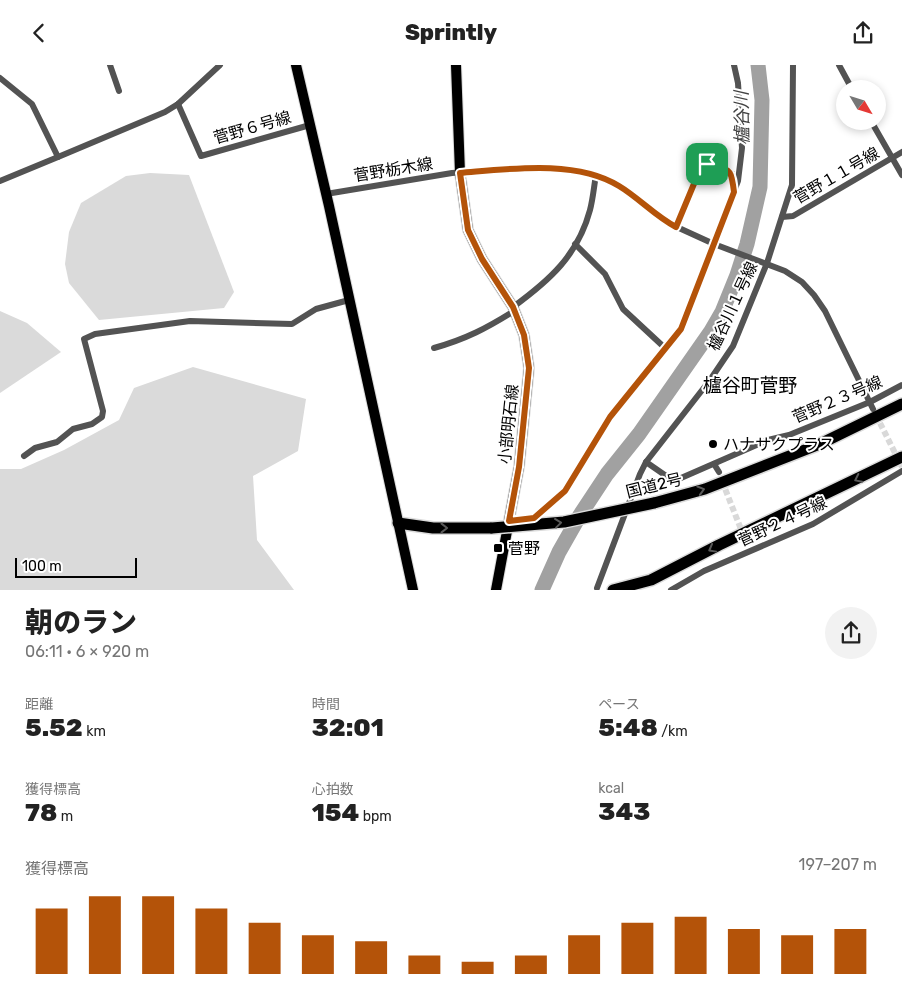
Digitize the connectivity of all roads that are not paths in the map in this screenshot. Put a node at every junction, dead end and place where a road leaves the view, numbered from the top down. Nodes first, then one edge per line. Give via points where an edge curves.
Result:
1 (110, 65) edge
2 (220, 65) edge
3 (296, 65) edge
4 (456, 65) edge
5 (734, 65) edge
6 (793, 65) edge
7 (839, 65) edge
8 (0, 78) edge
9 (847, 80) edge
10 (119, 91) dead end
11 (178, 104) junction
12 (310, 125) junction
13 (876, 130) edge
14 (902, 152) edge
15 (58, 157) junction
16 (892, 158) junction
17 (460, 173) junction
18 (596, 175) junction
19 (902, 175) edge
20 (0, 181) edge
21 (734, 192) junction
22 (326, 194) junction
23 (782, 217) junction
24 (676, 227) junction
25 (575, 244) junction
26 (714, 244) junction
27 (768, 263) junction
28 (349, 300) junction
29 (514, 309) junction
30 (434, 348) dead end
31 (665, 349) junction
32 (902, 385) edge
33 (870, 402) junction
34 (902, 404) edge
35 (874, 409) tunnel mouth
36 (24, 456) dead end
37 (902, 457) edge
38 (646, 462) junction
39 (714, 464) junction
40 (902, 471) edge
41 (718, 472) tunnel mouth
42 (509, 521) junction
43 (398, 523) junction
44 (597, 588) dead end
45 (413, 590) edge
46 (496, 590) edge
47 (613, 590) edge
48 (671, 590) edge

1 - 10 street
2 - 11 street
3 - 12 main road
4 - 17 main road, 小部明石線
5 - 21 street via 742,148
6 - 23 street, 櫨谷川１号線 via 792,185
7 - 9 street
8 - 15 street via 32,104
11 - 12 street, 菅野６号線 via 201,156
11 - 15 street
12 - 22 main road
13 - 16 street
14 - 16 street, 菅野１１号線
15 - 20 street
16 - 19 street
16 - 23 street, 菅野１１号線 via 793,216
17 - 18 street, 菅野栃木線 via 563,169
17 - 22 street, 菅野栃木線
17 - 29 main road, 小部明石線 via 468,230
18 - 24 street, 菅野栃木線 via 619,186
18 - 25 street via 591,209
21 - 24 street via 729,170 704,164
21 - 26 street
22 - 28 main road
23 - 27 street, 櫨谷川１号線
24 - 26 street, 菅野栃木線
25 - 29 street via 563,264
25 - 31 street via 605,274 623,309
26 - 27 street, 菅野栃木線
26 - 31 street via 681,329
27 - 33 street via 802,282 814,295
27 - 38 street, 櫨谷川１号線 via 733,346
28 - 36 street via 316,309 292,324 190,321 94,334 84,339 102,417
28 - 43 main road
29 - 30 street via 492,325 460,341
29 - 42 main road, 小部明石線 via 524,335 529,368 519,467
31 - 42 street via 610,417 565,491 534,518
32 - 33 street, 菅野２３号線
33 - 35 street
33 - 39 street, 菅野２３号線
43 -> 34 highway, 国道2号, bridge via 433,528 492,528 564,522 654,503 705,489 811,447
37 -> 47 highway via 651,580
38 - 39 street, 菅野２３号線 via 672,480
38 - 44 street, 櫨谷川１号線
39 - 41 street
40 - 48 street, 菅野２４号線 via 813,524 749,549
42 - 46 main road, 小部明石線
43 - 45 main road

